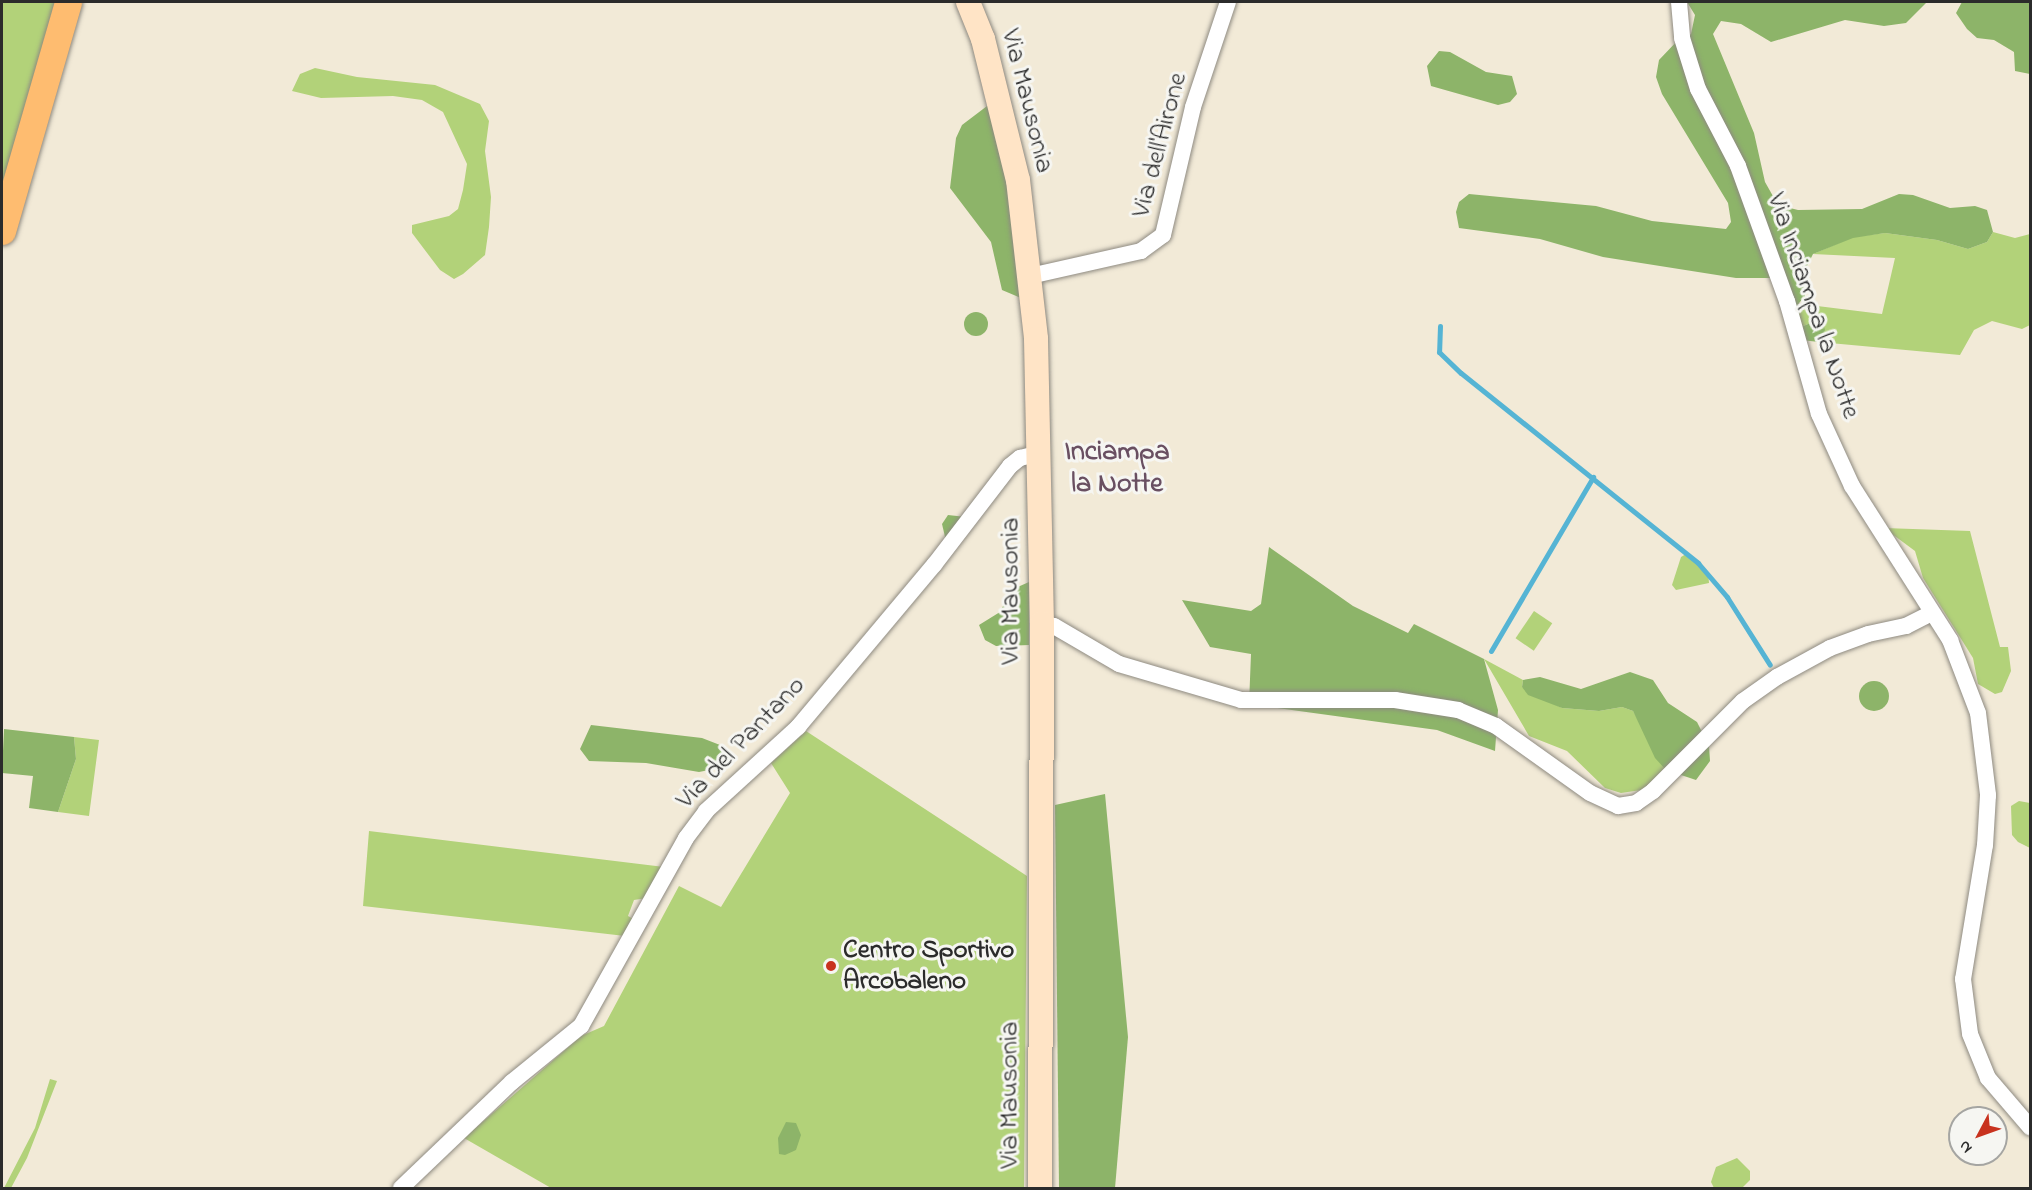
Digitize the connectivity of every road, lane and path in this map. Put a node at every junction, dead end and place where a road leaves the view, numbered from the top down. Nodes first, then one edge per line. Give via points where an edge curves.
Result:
1 (68, 2) edge
2 (968, 2) edge
3 (1228, 2) edge
4 (1679, 2) edge
5 (2, 231) edge
6 (1030, 276) junction
7 (1040, 453) junction
8 (1932, 613) junction
9 (1042, 623) junction
10 (2031, 1127) edge
11 (401, 1188) edge
12 (1040, 1188) edge

1 - 5 main road
2 - 6 main road, Via Mausonia via 983,39 1006,121
3 - 6 street, Via dell'Airone via 1193,107 1163,235 1141,251
4 - 8 street, Via Inciampa la Notte via 1682,38 1698,89 1738,166 1787,300 1819,414 1852,486
6 - 7 main road, Via Mausonia
7 - 9 main road, Via Mausonia
7 - 11 street, Via del Pantano via 1020,458 1010,466 934,565 798,727 706,811 686,838 581,1026 512,1082
8 - 9 street via 1906,626 1830,648 1777,677 1743,700 1653,791 1636,804 1618,806 1590,793 1496,726 1458,710 1395,700 1241,700 1128,668
8 - 10 street, Via Inciampa la Notte via 1950,640 1978,713 1988,795 1985,845 1963,979 1970,1034 1988,1078
9 - 12 main road, Via Mausonia

